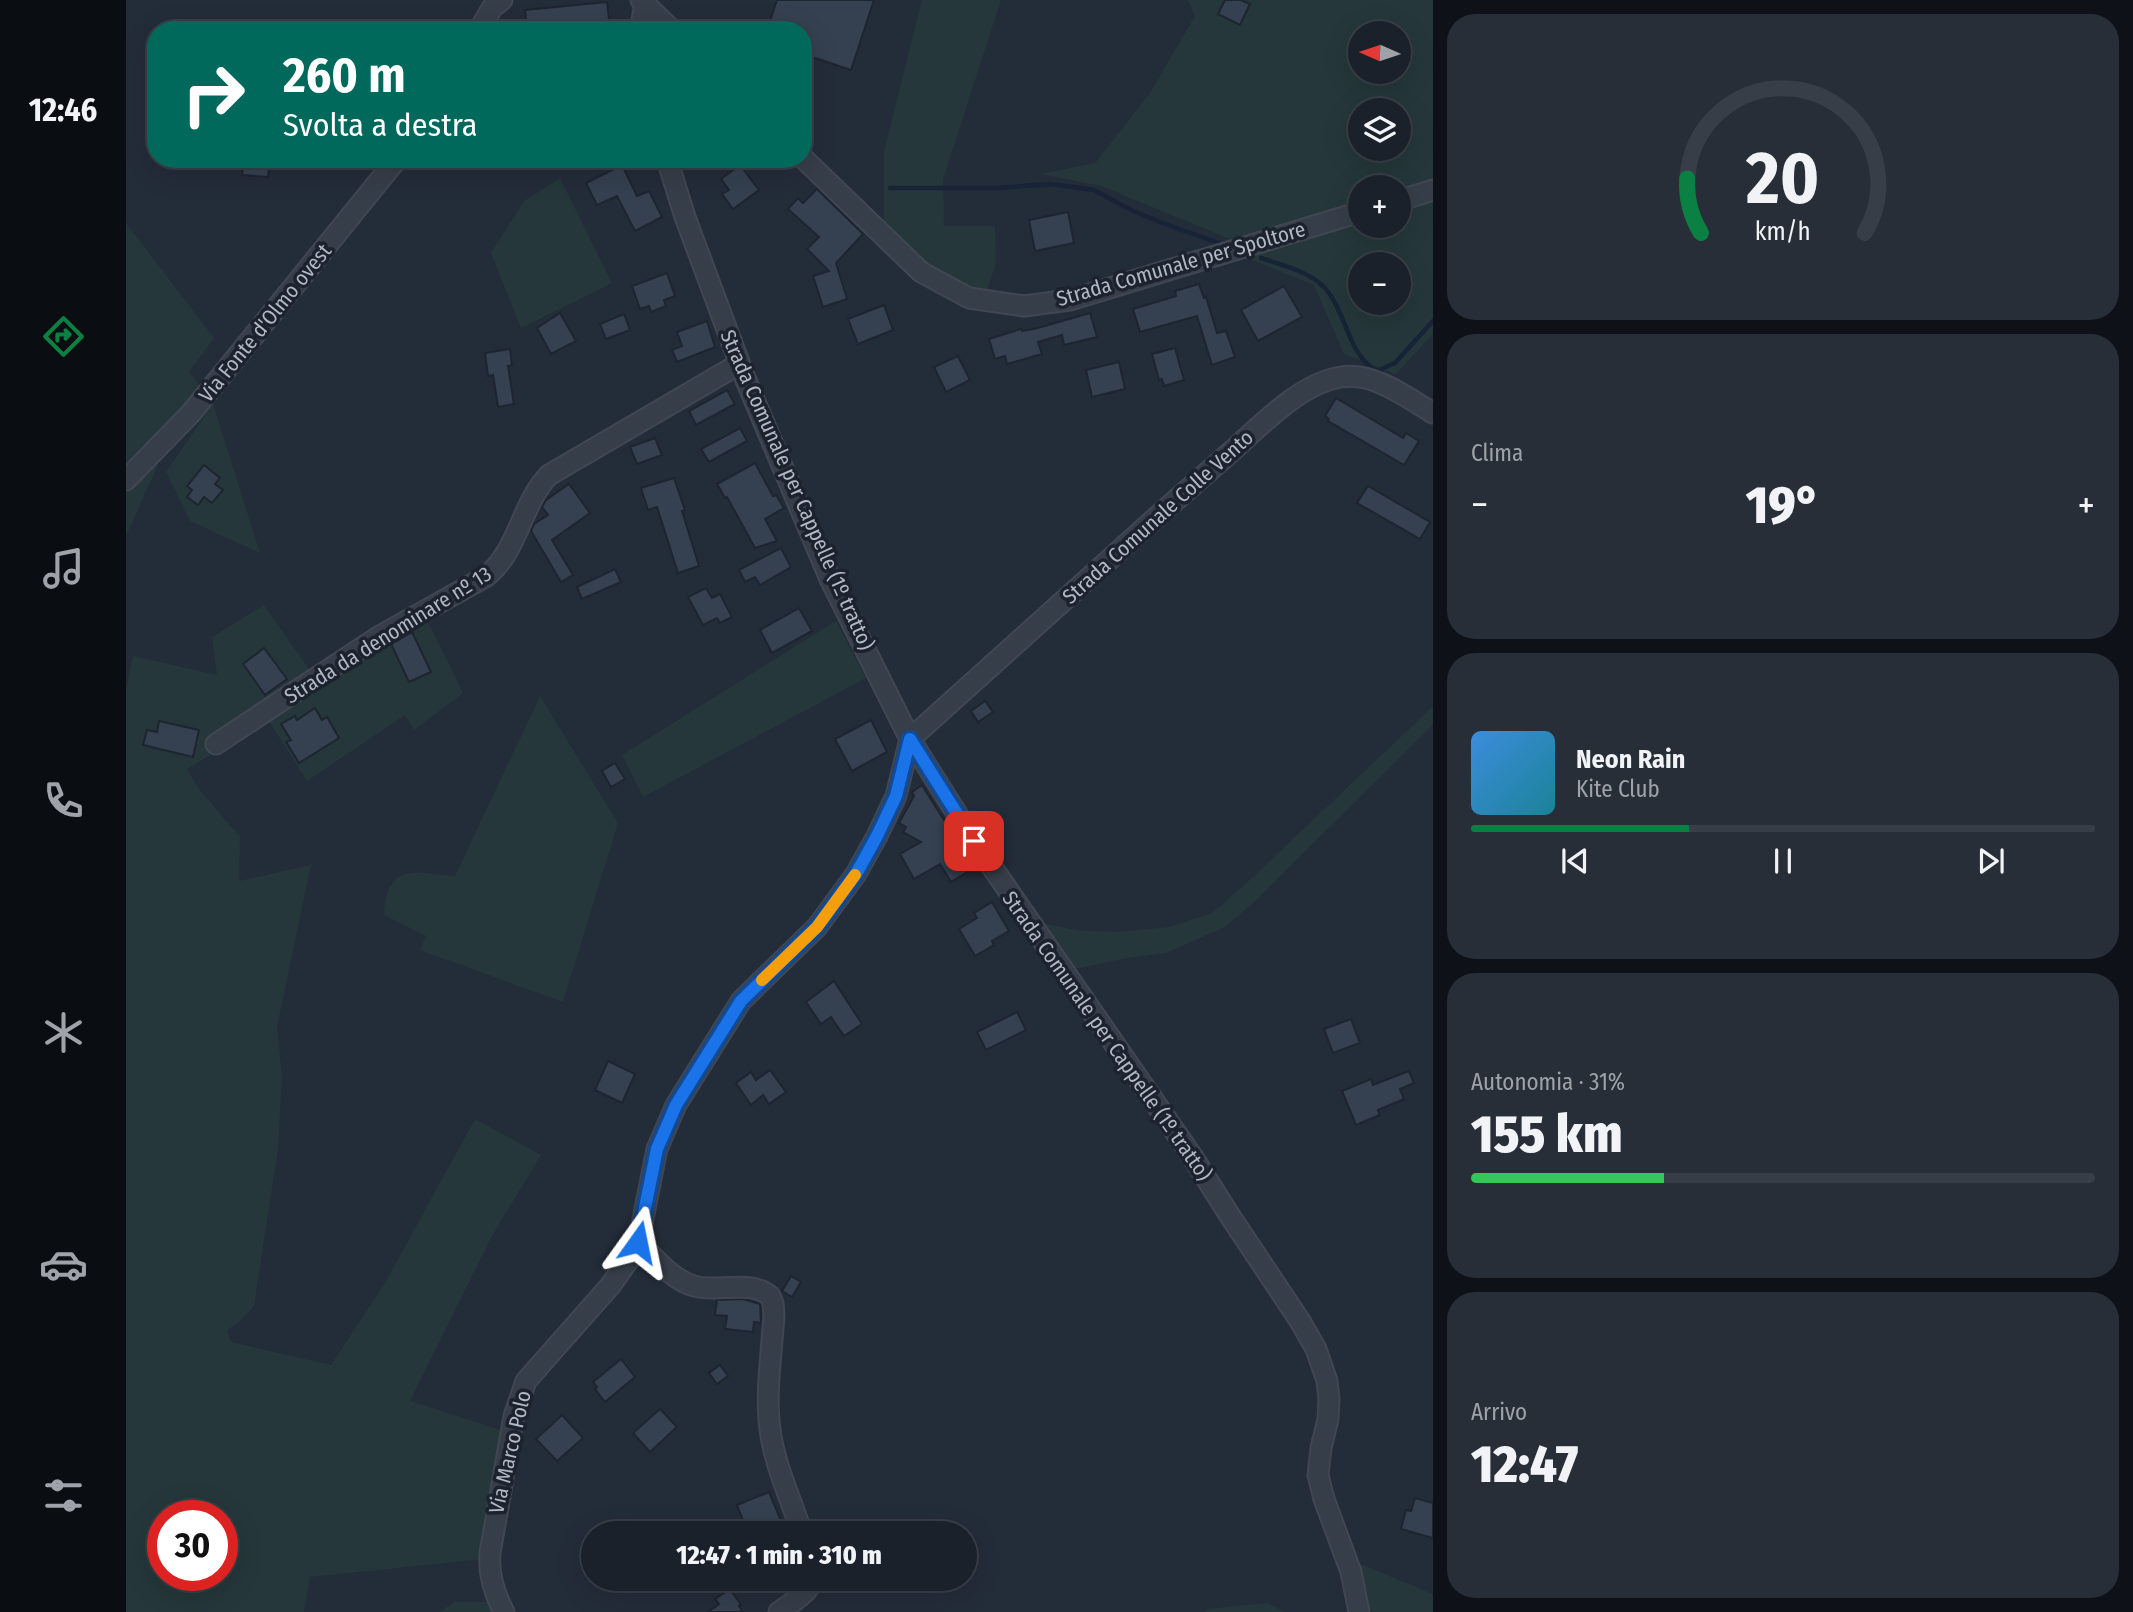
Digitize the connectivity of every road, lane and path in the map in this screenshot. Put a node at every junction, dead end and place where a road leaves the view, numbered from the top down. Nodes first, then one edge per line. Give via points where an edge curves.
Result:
1 (502, 0) edge
2 (643, 2) edge
3 (484, 21) edge
4 (641, 21) edge
5 (663, 21) edge
6 (812, 167) edge
7 (390, 168) edge
8 (670, 168) edge
9 (1433, 190) edge
10 (1411, 197) edge
11 (1348, 216) edge
12 (739, 364) junction
13 (1433, 413) edge
14 (126, 480) edge
15 (910, 739) junction
16 (216, 744) dead end
17 (638, 1242) junction
18 (798, 1521) edge
19 (806, 1591) edge
20 (504, 1612) edge
21 (779, 1612) edge
22 (1359, 1612) edge

1 - 3 street
2 - 4 street
2 - 5 street
6 - 11 street, Strada Comunale per Spoltore via 921,272 969,298 1024,306 1070,300
7 - 14 street, Via Fonte d'Olmo ovest via 192,412
8 - 12 street, Strada Comunale per Cappelle (1º tratto)
9 - 10 street
12 - 15 street, Strada Comunale per Cappelle (1º tratto) via 831,579
12 - 16 street, Strada da denominare nº 13 via 549,475 506,553 487,576 391,629
13 - 15 street, Strada Comunale Colle Vento via 1392,388 1362,378 1334,378 1304,392 1174,501
15 - 17 street, Via Marco Polo via 896,796 856,874 817,927 741,1001 676,1105 657,1149
15 - 22 street, Strada Comunale per Cappelle (1º tratto) via 974,841 1306,1329 1329,1391 1319,1483 1351,1572
17 - 18 street via 690,1285 755,1288 770,1296 774,1315 770,1429
17 - 20 street, Via Marco Polo via 621,1272 530,1375 520,1394 489,1562
19 - 21 street

